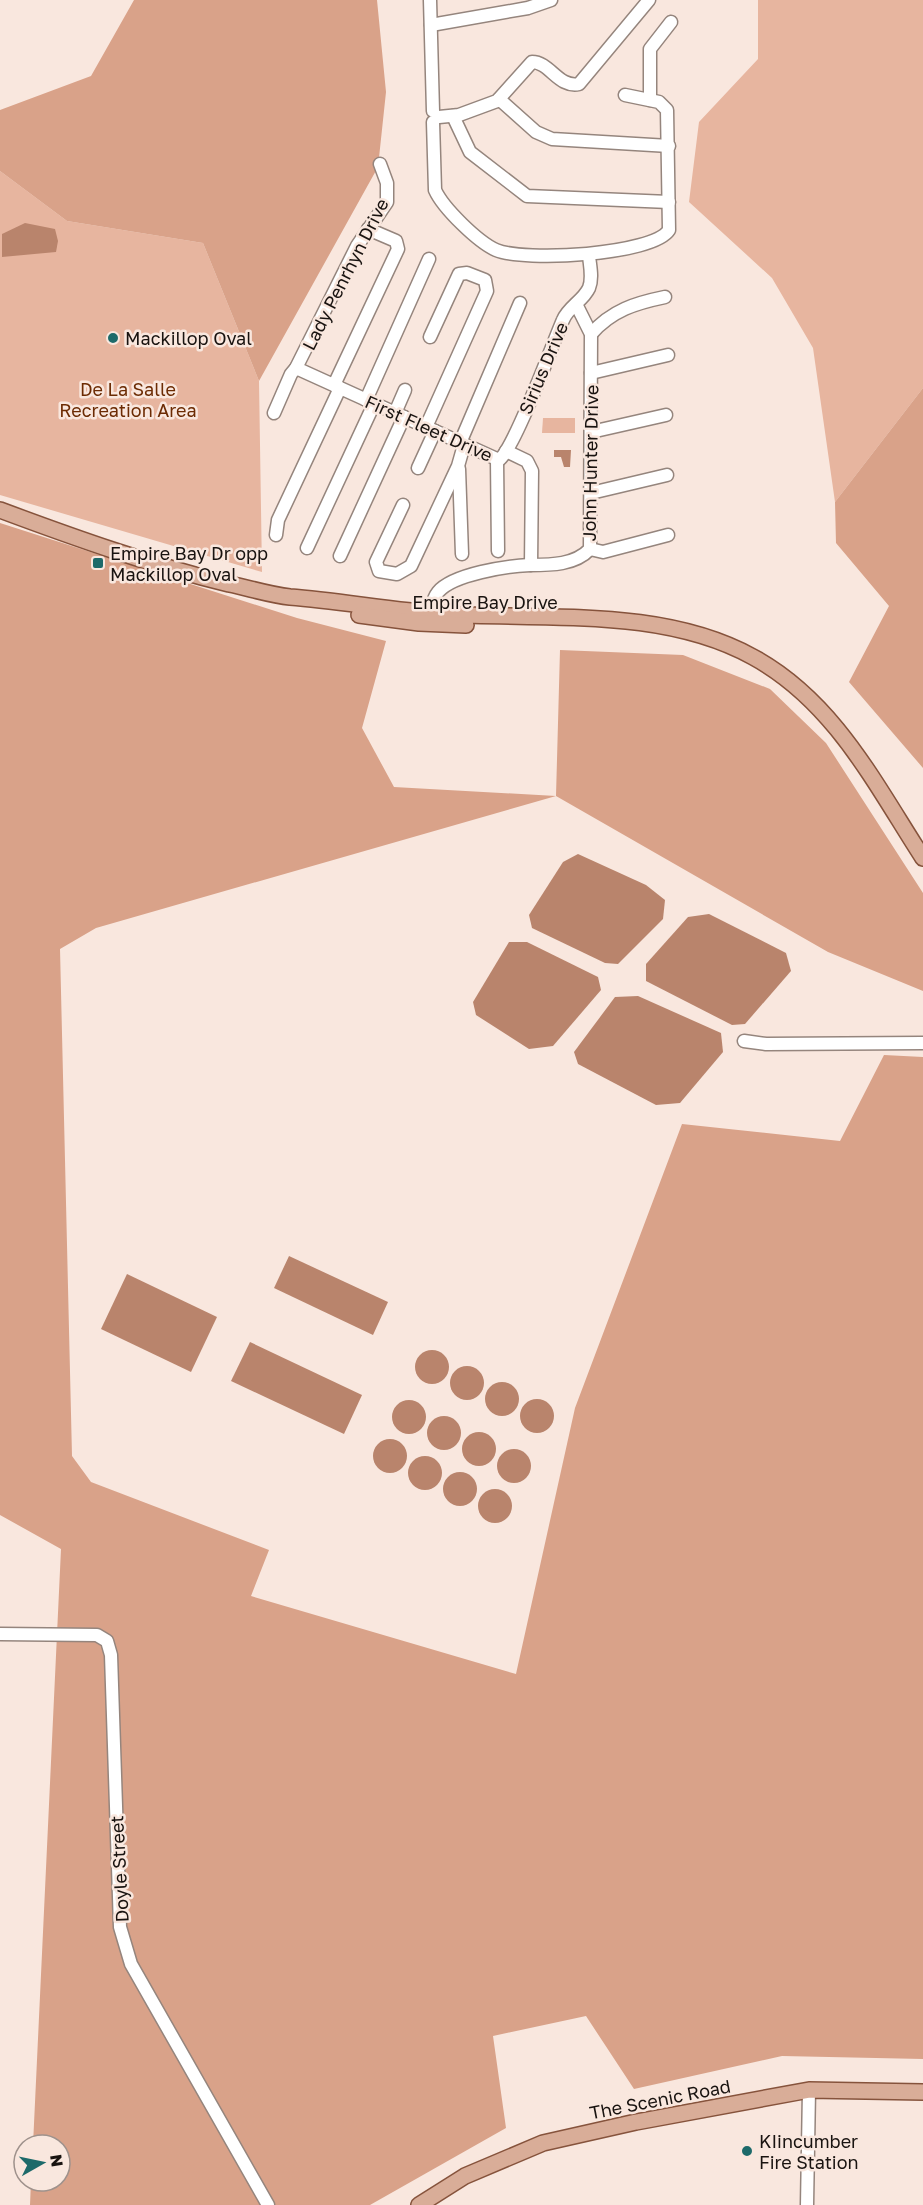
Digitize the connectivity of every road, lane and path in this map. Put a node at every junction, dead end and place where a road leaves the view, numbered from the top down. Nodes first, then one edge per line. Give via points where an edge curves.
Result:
1 (430, 0) edge
2 (551, 0) edge
3 (649, 0) edge
4 (671, 22) dead end
5 (431, 25) junction
6 (625, 94) dead end
7 (499, 99) junction
8 (650, 100) junction
9 (453, 116) junction
10 (435, 117) junction
11 (669, 146) junction
12 (380, 164) dead end
13 (669, 202) junction
14 (368, 229) junction
15 (589, 255) junction
16 (429, 259) dead end
17 (665, 297) dead end
18 (520, 303) dead end
19 (576, 304) junction
20 (591, 333) junction
21 (430, 337) dead end
22 (668, 355) dead end
23 (296, 368) junction
24 (591, 373) junction
25 (337, 387) junction
26 (405, 390) dead end
27 (370, 402) junction
28 (274, 413) dead end
29 (400, 415) junction
30 (666, 415) dead end
31 (430, 429) junction
32 (591, 432) junction
33 (462, 444) junction
34 (506, 450) junction
35 (497, 460) junction
36 (458, 466) junction
37 (418, 468) dead end
38 (667, 475) dead end
39 (591, 493) junction
40 (403, 505) dead end
41 (0, 510) edge
42 (276, 535) dead end
43 (668, 535) dead end
44 (307, 548) dead end
45 (590, 549) junction
46 (498, 551) dead end
47 (462, 554) dead end
48 (340, 556) dead end
49 (531, 565) junction
50 (291, 597) junction
51 (430, 613) junction
52 (573, 619) junction
53 (391, 620) junction
54 (471, 625) junction
55 (923, 858) edge
56 (744, 1041) dead end
57 (923, 1043) edge
58 (0, 1634) edge
59 (809, 2090) junction
60 (923, 2092) edge
61 (268, 2205) edge
62 (419, 2205) edge
63 (807, 2205) edge

1 - 5 street
2 - 5 street via 528,8
3 - 7 street via 579,84 564,82 534,62
4 - 8 street via 650,49
5 - 10 street
6 - 8 street
7 - 9 street
7 - 11 street via 528,126 552,139
8 - 11 street via 667,110
9 - 10 street
9 - 13 street via 470,152 527,196
10 - 15 street via 433,179 437,195 484,243 510,254
11 - 13 street
12 - 14 street, Lady Penrhyn Drive via 388,197
13 - 15 street via 669,230 664,235
14 - 23 street, Lady Penrhyn Drive
14 - 25 street via 396,241 398,249
15 - 19 street, Sirius Drive via 590,283
16 - 27 street
17 - 20 street via 624,308
18 - 33 street
19 - 20 street, John Hunter Drive
19 - 34 street, Sirius Drive via 564,318
20 - 24 street, John Hunter Drive
21 - 31 street via 459,274 485,280 487,291
22 - 24 street
23 - 25 street, First Fleet Drive
23 - 28 street, Lady Penrhyn Drive
24 - 32 street, John Hunter Drive
25 - 27 street, First Fleet Drive
25 - 42 street via 276,526
26 - 29 street
27 - 29 street, First Fleet Drive
27 - 44 street
29 - 31 street, First Fleet Drive
29 - 48 street
30 - 32 street
31 - 33 street, First Fleet Drive
31 - 37 street
32 - 39 street, John Hunter Drive
33 - 35 street, First Fleet Drive
33 - 36 street
34 - 35 street, First Fleet Drive
34 - 49 street, First Fleet Drive via 527,461 532,471
35 - 46 street
36 - 40 street via 411,566 397,574 379,571 376,562
36 - 47 street
38 - 39 street
39 - 45 street, John Hunter Drive
41 - 50 main road, Empire Bay Drive via 178,571
43 - 45 street via 603,552
45 - 49 street, John Hunter Drive via 562,563
49 - 51 street, John Hunter Drive via 459,579 438,592
50 - 51 main road, Empire Bay Drive
50 - 53 main road, Empire Bay Drive
51 - 52 main road, Empire Bay Drive
51 - 53 main road via 423,618 401,616
51 - 54 main road via 443,621
52 - 54 main road, Empire Bay Drive
52 - 55 main road, Empire Bay Drive via 681,629 734,647 775,670 841,731
53 - 54 main road, Empire Bay Drive
56 - 57 street
58 - 61 street, Doyle Street via 97,1635 107,1641 111,1655 120,1927 131,1964
59 - 60 main road, The Scenic Road
59 - 62 main road, The Scenic Road via 636,2121 543,2143 465,2176
59 - 63 street

